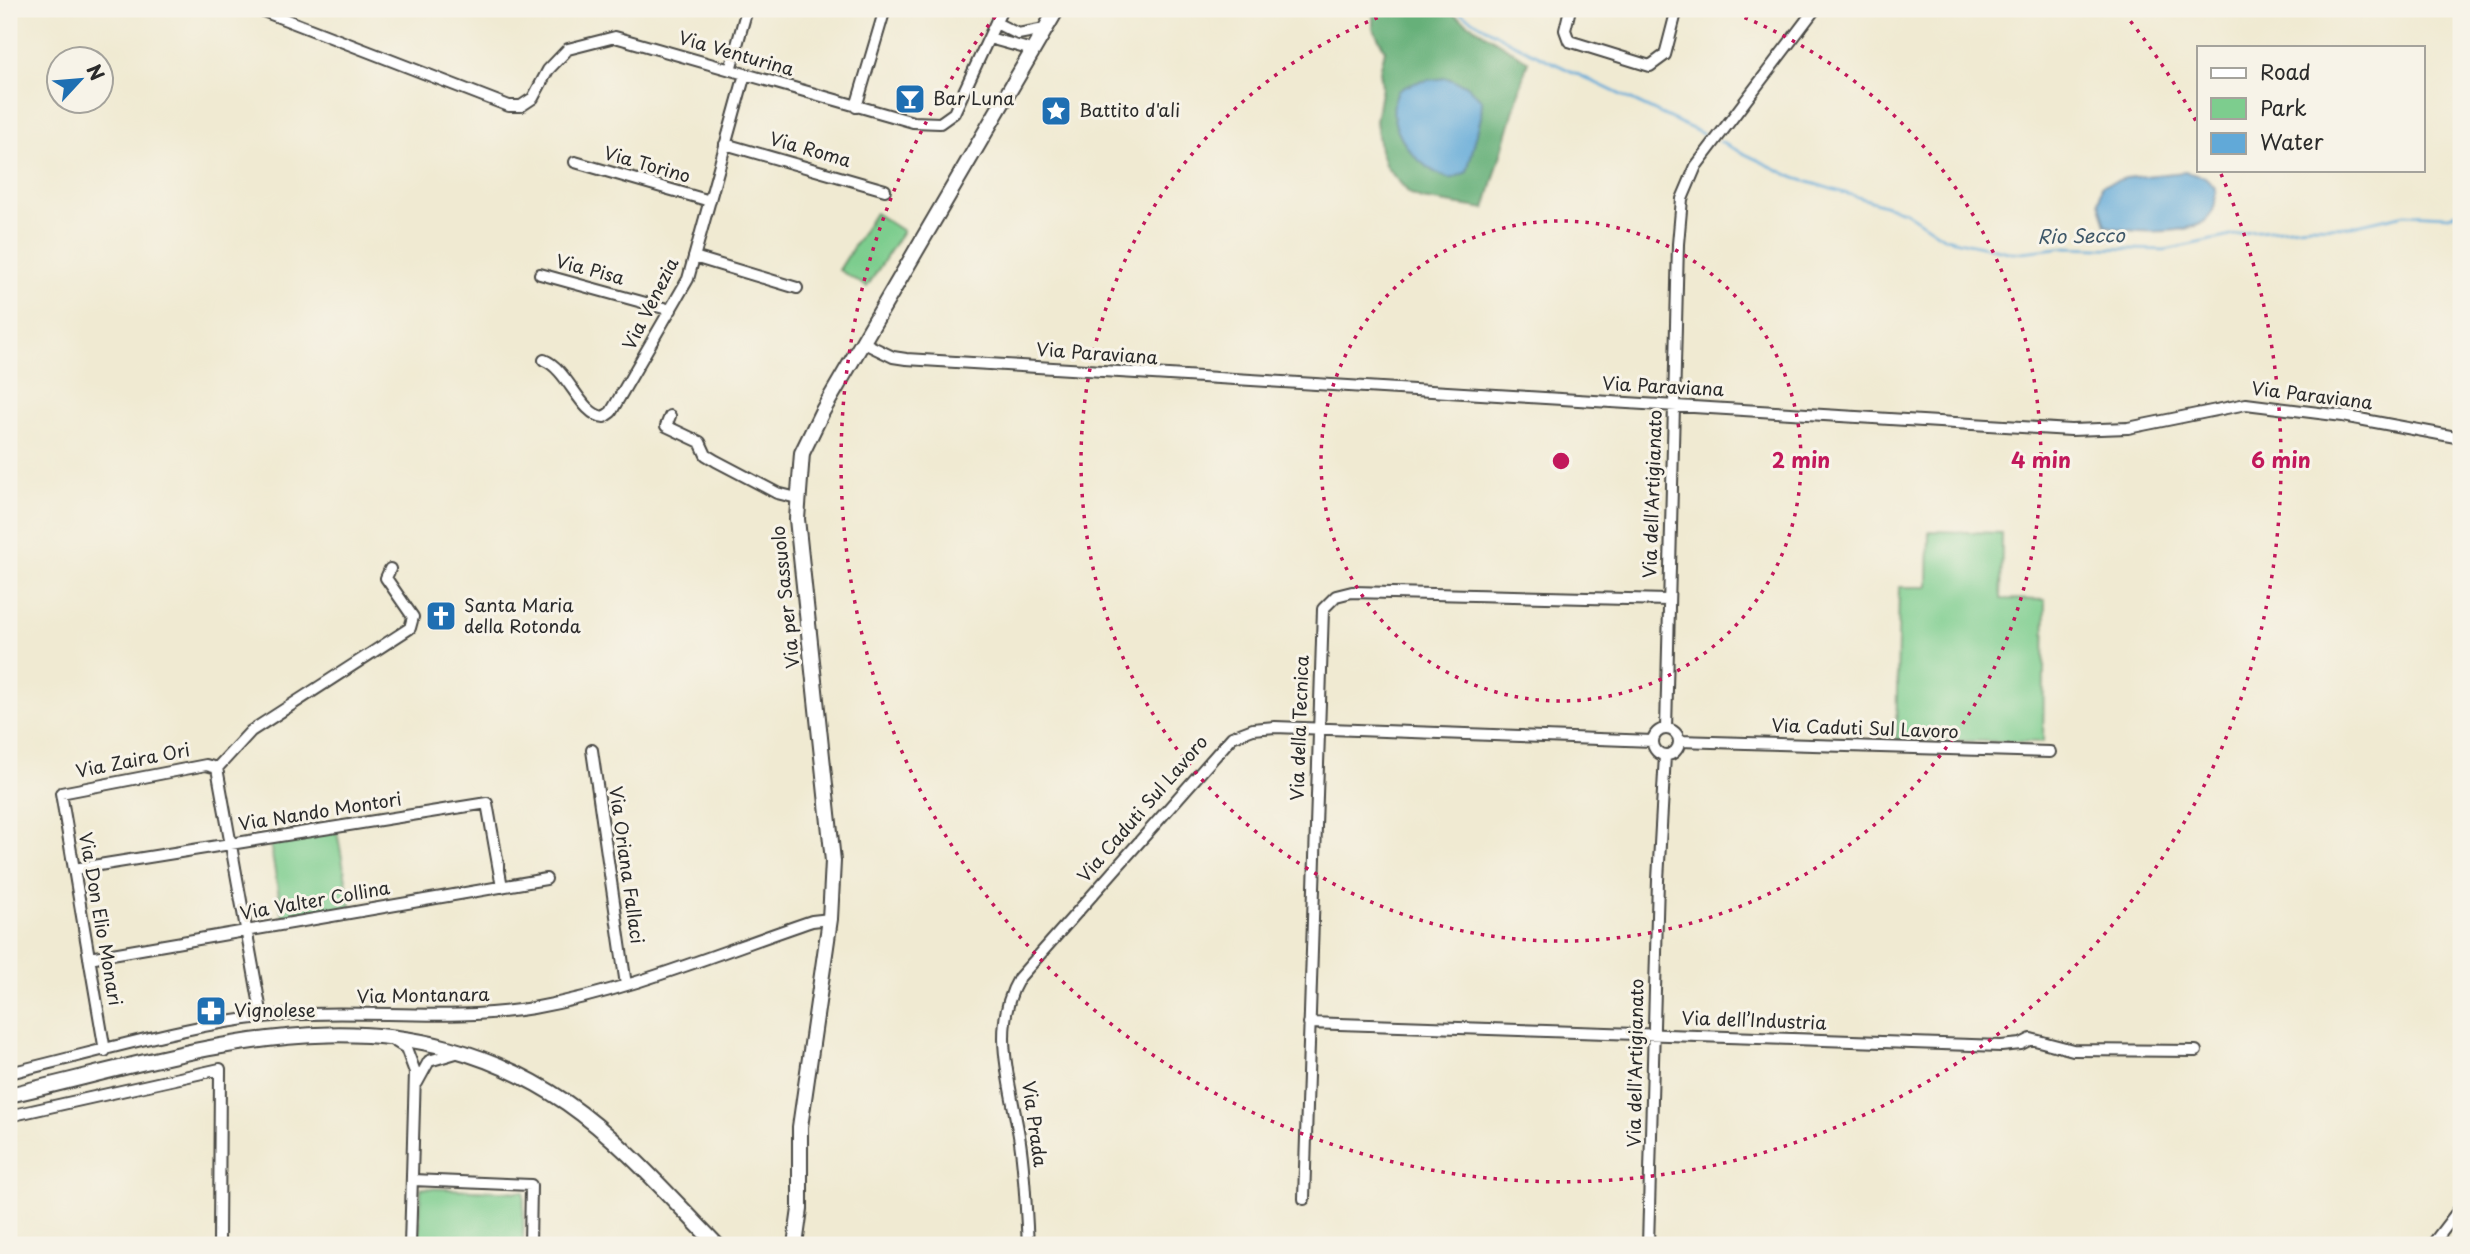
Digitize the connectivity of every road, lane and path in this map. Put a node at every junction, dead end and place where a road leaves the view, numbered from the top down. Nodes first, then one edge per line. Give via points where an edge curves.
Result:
1 (258, 9) edge
2 (747, 9) edge
3 (886, 9) edge
4 (1002, 9) edge
5 (1057, 9) edge
6 (1570, 9) edge
7 (1677, 9) edge
8 (1815, 9) edge
9 (996, 23) junction
10 (1045, 29) junction
11 (1018, 34) junction
12 (989, 38) junction
13 (1008, 44) junction
14 (1033, 50) junction
15 (1022, 68) junction
16 (730, 70) junction
17 (745, 74) junction
18 (856, 107) junction
19 (725, 144) junction
20 (575, 162) dead end
21 (885, 190) dead end
22 (710, 201) junction
23 (694, 257) junction
24 (540, 274) dead end
25 (797, 288) dead end
26 (671, 310) junction
27 (862, 342) junction
28 (544, 360) dead end
29 (1673, 405) junction
30 (670, 416) dead end
31 (2461, 438) edge
32 (797, 498) junction
33 (390, 569) dead end
34 (1668, 600) junction
35 (1666, 729) junction
36 (1318, 730) junction
37 (1653, 741) junction
38 (1679, 741) junction
39 (592, 750) dead end
40 (2050, 751) dead end
41 (1665, 755) junction
42 (216, 768) junction
43 (61, 793) joint
44 (230, 845) junction
45 (74, 869) junction
46 (546, 879) dead end
47 (502, 887) junction
48 (830, 919) junction
49 (246, 931) junction
50 (89, 958) junction
51 (626, 985) junction
52 (1004, 1008) joint
53 (262, 1017) junction
54 (1309, 1023) junction
55 (380, 1035) junction
56 (1655, 1035) junction
57 (105, 1051) junction
58 (2196, 1051) dead end
59 (467, 1053) junction
60 (9, 1073) edge
61 (416, 1085) junction
62 (9, 1095) edge
63 (9, 1116) edge
64 (413, 1180) junction
65 (1304, 1199) dead end
66 (2461, 1207) edge
67 (219, 1245) edge
68 (410, 1245) edge
69 (530, 1245) edge
70 (717, 1245) edge
71 (796, 1245) edge
72 (1028, 1245) edge
73 (1648, 1245) edge
74 (2432, 1245) edge

1 - 16 street, Via Venturina via 509,106 522,106 533,98 548,70 568,49 598,39 615,37
2 - 16 street
3 - 18 street
4 - 9 street, Via Venturina
5 - 10 main road, Via per Sassuolo
6 - 7 street via 1565,30 1569,41 1650,65 1665,55
8 - 29 street, Via dell'Artigianato via 1709,145 1687,183 1679,230
9 - 11 street
9 - 12 street, Via Venturina
10 - 11 street
10 - 14 main road, Via per Sassuolo
11 - 14 street
12 - 13 street
12 - 18 street, Via Venturina via 947,120 923,124
13 - 14 street
13 - 15 street
14 - 15 main road, Via per Sassuolo
15 - 27 main road, Via per Sassuolo
16 - 17 street, Via Venturina
17 - 18 street, Via Venturina
17 - 19 street, Via Venezia
19 - 21 street, Via Roma
19 - 22 street, Via Venezia
20 - 22 street, Via Torino
22 - 23 street, Via Venezia
23 - 25 street
23 - 26 street, Via Venezia
24 - 26 street, Via Pisa
26 - 28 street, Via Venezia via 604,418 593,414 555,366
27 - 29 street, Via Paraviana via 906,359
27 - 32 main road, Via per Sassuolo via 802,453
29 - 31 street, Via Paraviana via 2071,430 2128,428 2246,404
29 - 34 street, Via dell'Artigianato
30 - 32 street via 666,426 700,442 706,455 777,493
32 - 48 main road, Via per Sassuolo via 833,861
33 - 42 street via 386,578 413,617 410,628 251,731
34 - 35 street, Via dell'Artigianato
34 - 36 street, Via della Tecnica via 1344,593 1328,602 1321,618
35 - 37 street
35 - 38 street
36 - 37 street, Via Caduti Sul Lavoro
36 - 52 street, Via Caduti Sul Lavoro via 1262,727 1242,732 1221,746 1019,978
36 - 54 street, Via della Tecnica
37 - 41 street via 1655,749
38 - 40 street, Via Caduti Sul Lavoro
38 - 41 street via 1675,751
39 - 51 street, Via Oriana Fallaci
41 - 56 street, Via dell'Artigianato
42 - 43 street, Via Zaira Ori via 206,765
42 - 44 street
43 - 45 street, Via Don Elio Monari
44 - 45 street, Via Nando Montori
44 - 47 street, Via Nando Montori via 487,803
44 - 49 street
45 - 50 street, Via Don Elio Monari
46 - 47 street, Via Valter Collina
47 - 49 street, Via Valter Collina
48 - 51 street, Via Montanara via 812,921
48 - 71 main road, Via per Sassuolo via 800,1127
49 - 50 street, Via Valter Collina
49 - 53 street
50 - 57 street, Via Don Elio Monari
51 - 53 street, Via Montanara via 491,1014
52 - 72 street, Via Prada via 1003,1035 1021,1144
53 - 57 street, Via Montanara
54 - 56 street, Via dell’Industria
54 - 65 street, Via della Tecnica
55 - 59 main road
55 - 61 street via 406,1048
55 - 62 main road via 317,1032 264,1038
56 - 58 street, Via dell’Industria via 2001,1046 2031,1039 2073,1050
56 - 73 street, Via dell'Artigianato
57 - 60 street, Via Montanara
59 - 61 street via 429,1062
59 - 70 main road via 536,1085 602,1130
61 - 64 street
63 - 67 street via 220,1069
64 - 68 street
64 - 69 street via 531,1185
66 - 74 street

